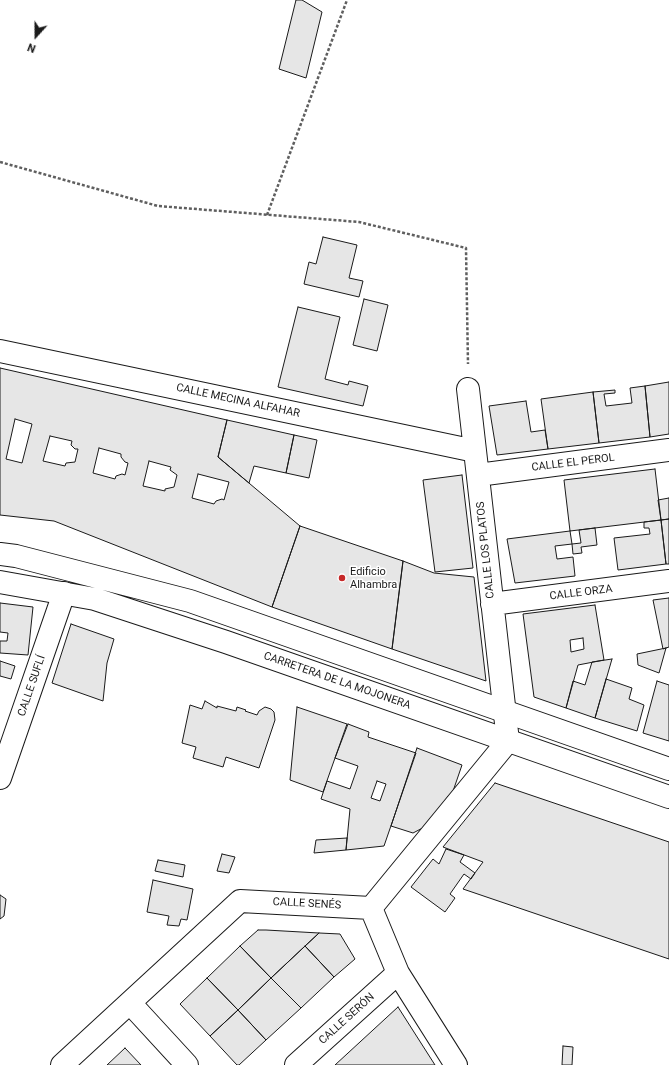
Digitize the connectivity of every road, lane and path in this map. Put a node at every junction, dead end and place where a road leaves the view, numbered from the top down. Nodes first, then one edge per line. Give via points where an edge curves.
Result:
1 (347, 0) edge
2 (0, 162) edge
3 (267, 215) junction
4 (0, 351) edge
5 (468, 389) joint
6 (669, 450) edge
7 (475, 451) junction
8 (478, 475) junction
9 (0, 554) edge
10 (669, 581) edge
11 (0, 582) edge
12 (64, 593) junction
13 (492, 604) junction
14 (504, 712) junction
15 (508, 741) junction
16 (669, 769) edge
17 (0, 778) edge
18 (669, 797) edge
19 (371, 908) junction
20 (398, 973) junction
21 (130, 1003) junction
22 (62, 1065) edge
23 (187, 1065) edge
24 (296, 1065) edge
25 (456, 1065) edge

1 - 3 path
2 - 3 path via 158,206
3 - 5 path via 359,222 466,248
4 - 7 street, CALLE MECINA ALFAHAR
5 - 7 street, CALLE LOS PLATOS
6 - 8 street, CALLE EL PEROL
7 - 8 street, CALLE LOS PLATOS
8 - 13 street, CALLE LOS PLATOS
9 - 14 street via 190,601
10 - 13 street, CALLE ORZA
11 - 12 street, CARRETERA DE LA MOJONERA
12 - 15 street, CARRETERA DE LA MOJONERA via 95,599
12 - 17 street, CALLE SUFLÍ
13 - 14 street, CALLE LOS PLATOS
14 - 15 street
14 - 16 street
15 - 18 street, CARRETERA DE LA MOJONERA
15 - 19 street
19 - 20 street
19 - 21 street, CALLE SENÉS via 240,901
20 - 24 street, CALLE SERÓN
20 - 25 street
21 - 22 street, CALLE SENÉS
21 - 23 street

